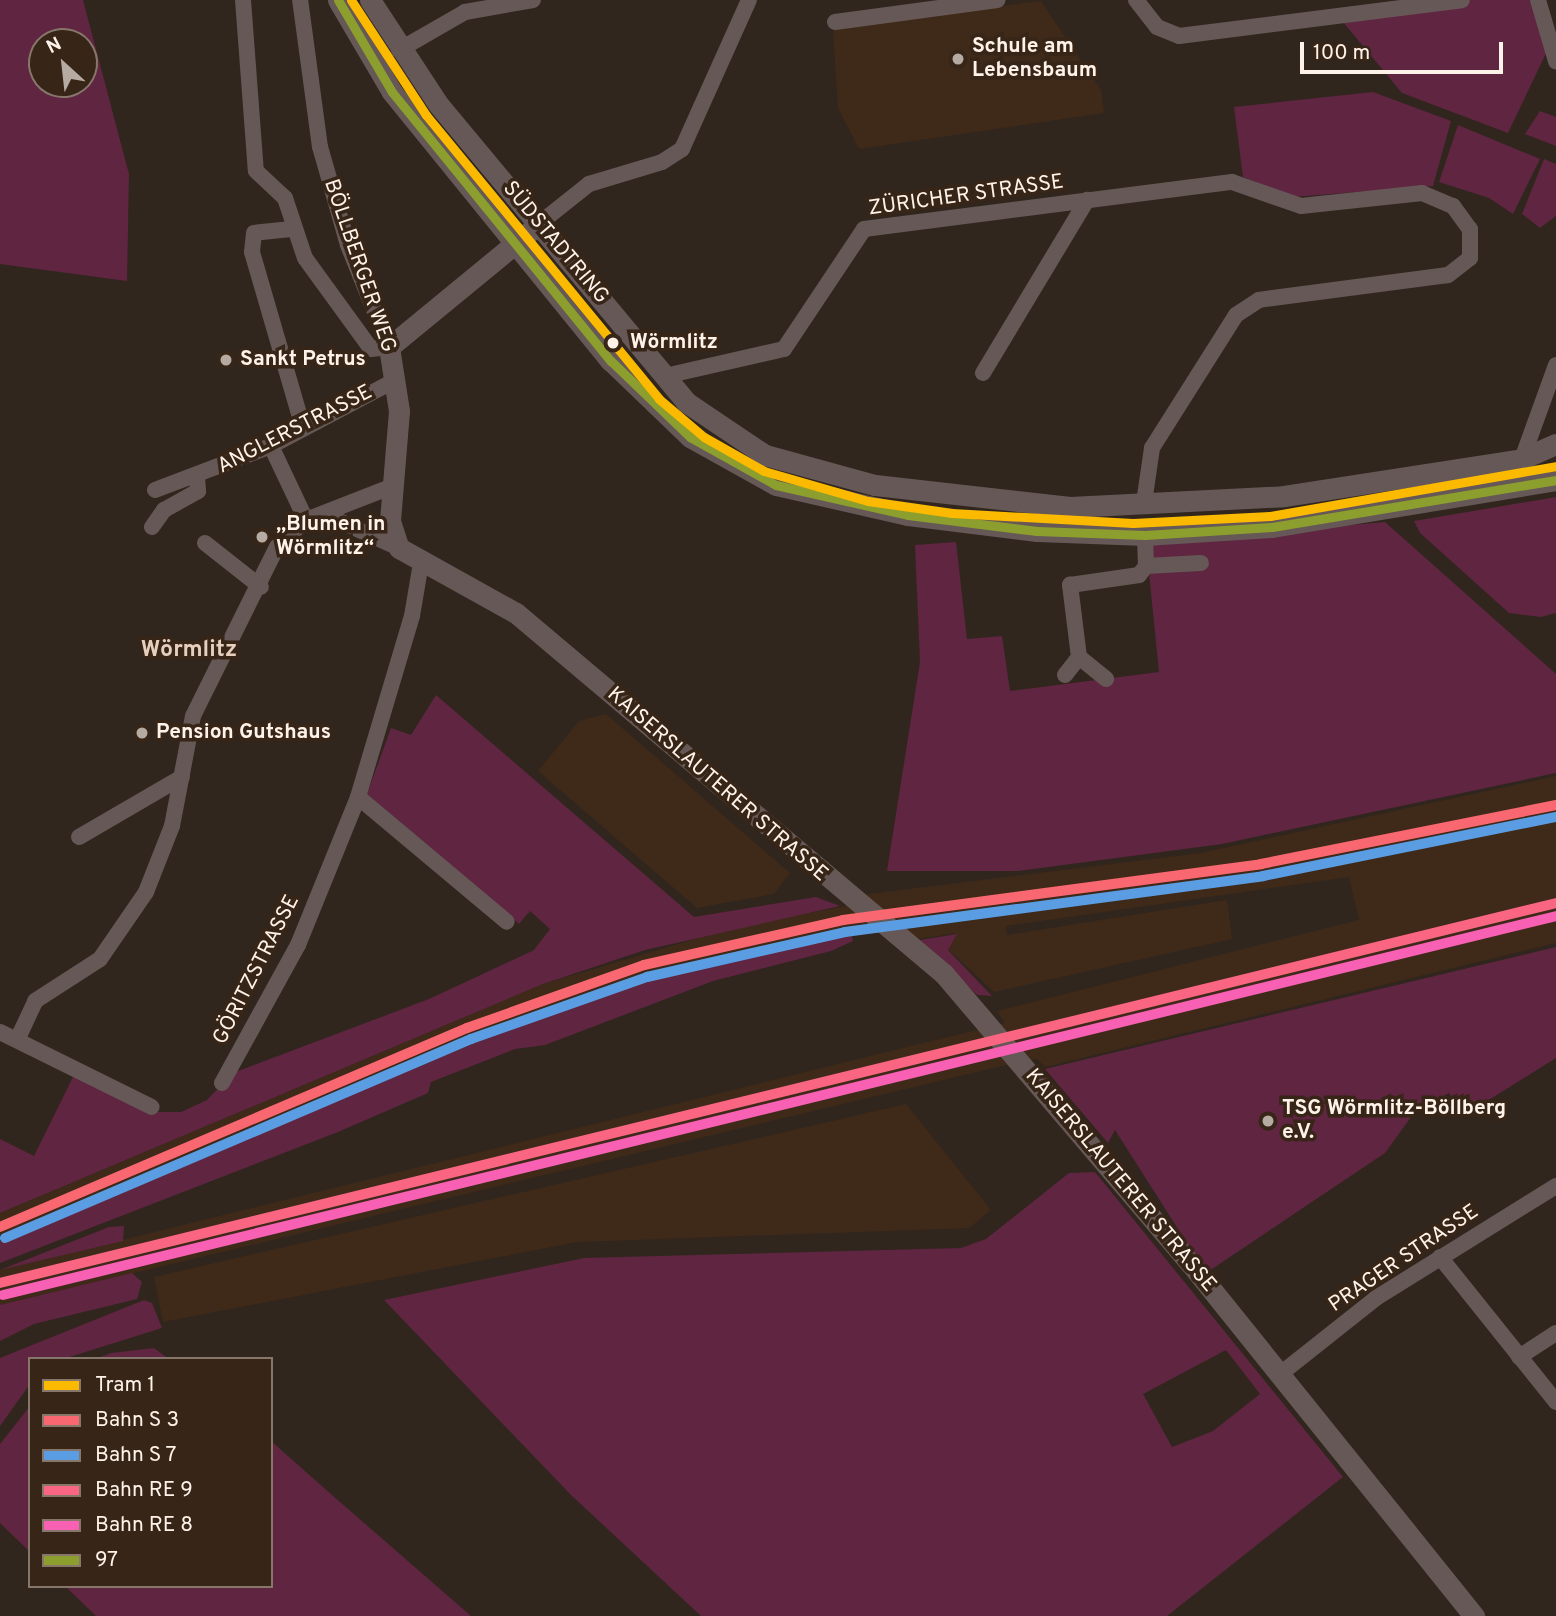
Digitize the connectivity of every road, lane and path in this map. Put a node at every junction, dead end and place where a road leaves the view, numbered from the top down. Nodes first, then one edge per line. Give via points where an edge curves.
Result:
1 (243, 0) edge
2 (300, 0) edge
3 (338, 0) edge
4 (369, 0) edge
5 (533, 0) edge
6 (749, 0) edge
7 (998, 0) edge
8 (1136, 0) edge
9 (1462, 0) edge
10 (1538, 0) edge
11 (1354, 6) edge
12 (835, 22) dead end
13 (399, 50) junction
14 (1556, 61) edge
15 (1087, 200) junction
16 (540, 223) junction
17 (290, 229) junction
18 (515, 244) junction
19 (389, 347) junction
20 (1556, 365) edge
21 (983, 373) dead end
22 (665, 376) junction
23 (394, 381) junction
24 (303, 427) junction
25 (1556, 444) edge
26 (271, 446) junction
27 (1522, 459) junction
28 (197, 478) junction
29 (1556, 480) edge
30 (1522, 485) junction
31 (388, 488) junction
32 (155, 489) dead end
33 (1143, 503) junction
34 (326, 515) junction
35 (306, 520) junction
36 (152, 527) dead end
37 (1145, 535) junction
38 (205, 543) dead end
39 (400, 548) junction
40 (421, 563) junction
41 (1200, 563) dead end
42 (1146, 566) junction
43 (261, 587) junction
44 (1079, 657) junction
45 (1065, 675) dead end
46 (1106, 679) dead end
47 (183, 777) junction
48 (358, 797) junction
49 (79, 837) dead end
50 (507, 922) dead end
51 (0, 1032) edge
52 (19, 1036) junction
53 (222, 1083) dead end
54 (152, 1107) dead end
55 (1556, 1186) edge
56 (1440, 1257) junction
57 (1556, 1333) edge
58 (1519, 1357) junction
59 (1279, 1375) junction
60 (1556, 1402) edge
61 (1474, 1616) edge

1 - 17 street via 256,171 285,198
2 - 19 street, BÖLLBERGER WEG via 320,148 348,245
3 - 18 street, SÜDSTADTRING via 392,92
4 - 13 street, SÜDSTADTRING
5 - 13 street via 465,12
6 - 16 street via 682,149 589,184
7 - 12 street
8 - 11 street via 1157,27 1179,36
9 - 11 street
10 - 14 street
13 - 16 street, SÜDSTADTRING
15 - 21 street, ZÜRICHER STRASSE
15 - 22 street, ZÜRICHER STRASSE via 864,229 784,349
15 - 33 street, ZÜRICHER STRASSE via 1232,181 1301,206 1422,192 1453,206 1470,229 1470,258 1448,275 1259,300 1236,315 1152,448
16 - 18 street
16 - 22 street, SÜDSTADTRING
17 - 19 street via 371,349
17 - 24 street via 254,233 252,253
18 - 19 street
18 - 37 street, SÜDSTADTRING via 652,403 741,469 807,496 896,513 1037,531
19 - 23 street, BÖLLBERGER WEG
20 - 27 street
22 - 33 street, SÜDSTADTRING via 709,422 765,455 826,474 980,502
23 - 24 street, ANGLERSTRASSE
23 - 31 street, BÖLLBERGER WEG via 399,411
24 - 26 street, ANGLERSTRASSE
25 - 27 street, SÜDSTADTRING
26 - 28 street, ANGLERSTRASSE
26 - 35 street
27 - 30 street
27 - 33 street, SÜDSTADTRING via 1284,496
28 - 32 street, ANGLERSTRASSE
28 - 36 street via 198,491 164,510
29 - 30 street, SÜDSTADTRING
30 - 37 street, SÜDSTADTRING via 1272,527
31 - 34 street
31 - 39 street, BÖLLBERGER WEG
34 - 35 street
34 - 39 street
35 - 43 street via 277,547
37 - 42 street
38 - 43 street
39 - 40 street
40 - 48 street, GÖRITZSTRASSE via 412,616
40 - 59 street, KAISERSLAUTERER STRASSE via 481,591 562,653 813,870 925,956 981,1012
41 - 42 street
42 - 44 street via 1133,578 1070,585
43 - 47 street via 193,716
44 - 45 street
44 - 46 street
47 - 49 street
47 - 52 street via 173,826 146,892 100,959 35,1001
48 - 50 street
48 - 53 street, GÖRITZSTRASSE via 298,945
51 - 52 street
52 - 54 street
55 - 56 street, PRAGER STRASSE
56 - 58 street
56 - 59 street, PRAGER STRASSE via 1376,1298
57 - 58 street
58 - 60 street
59 - 61 street, KAISERSLAUTERER STRASSE

